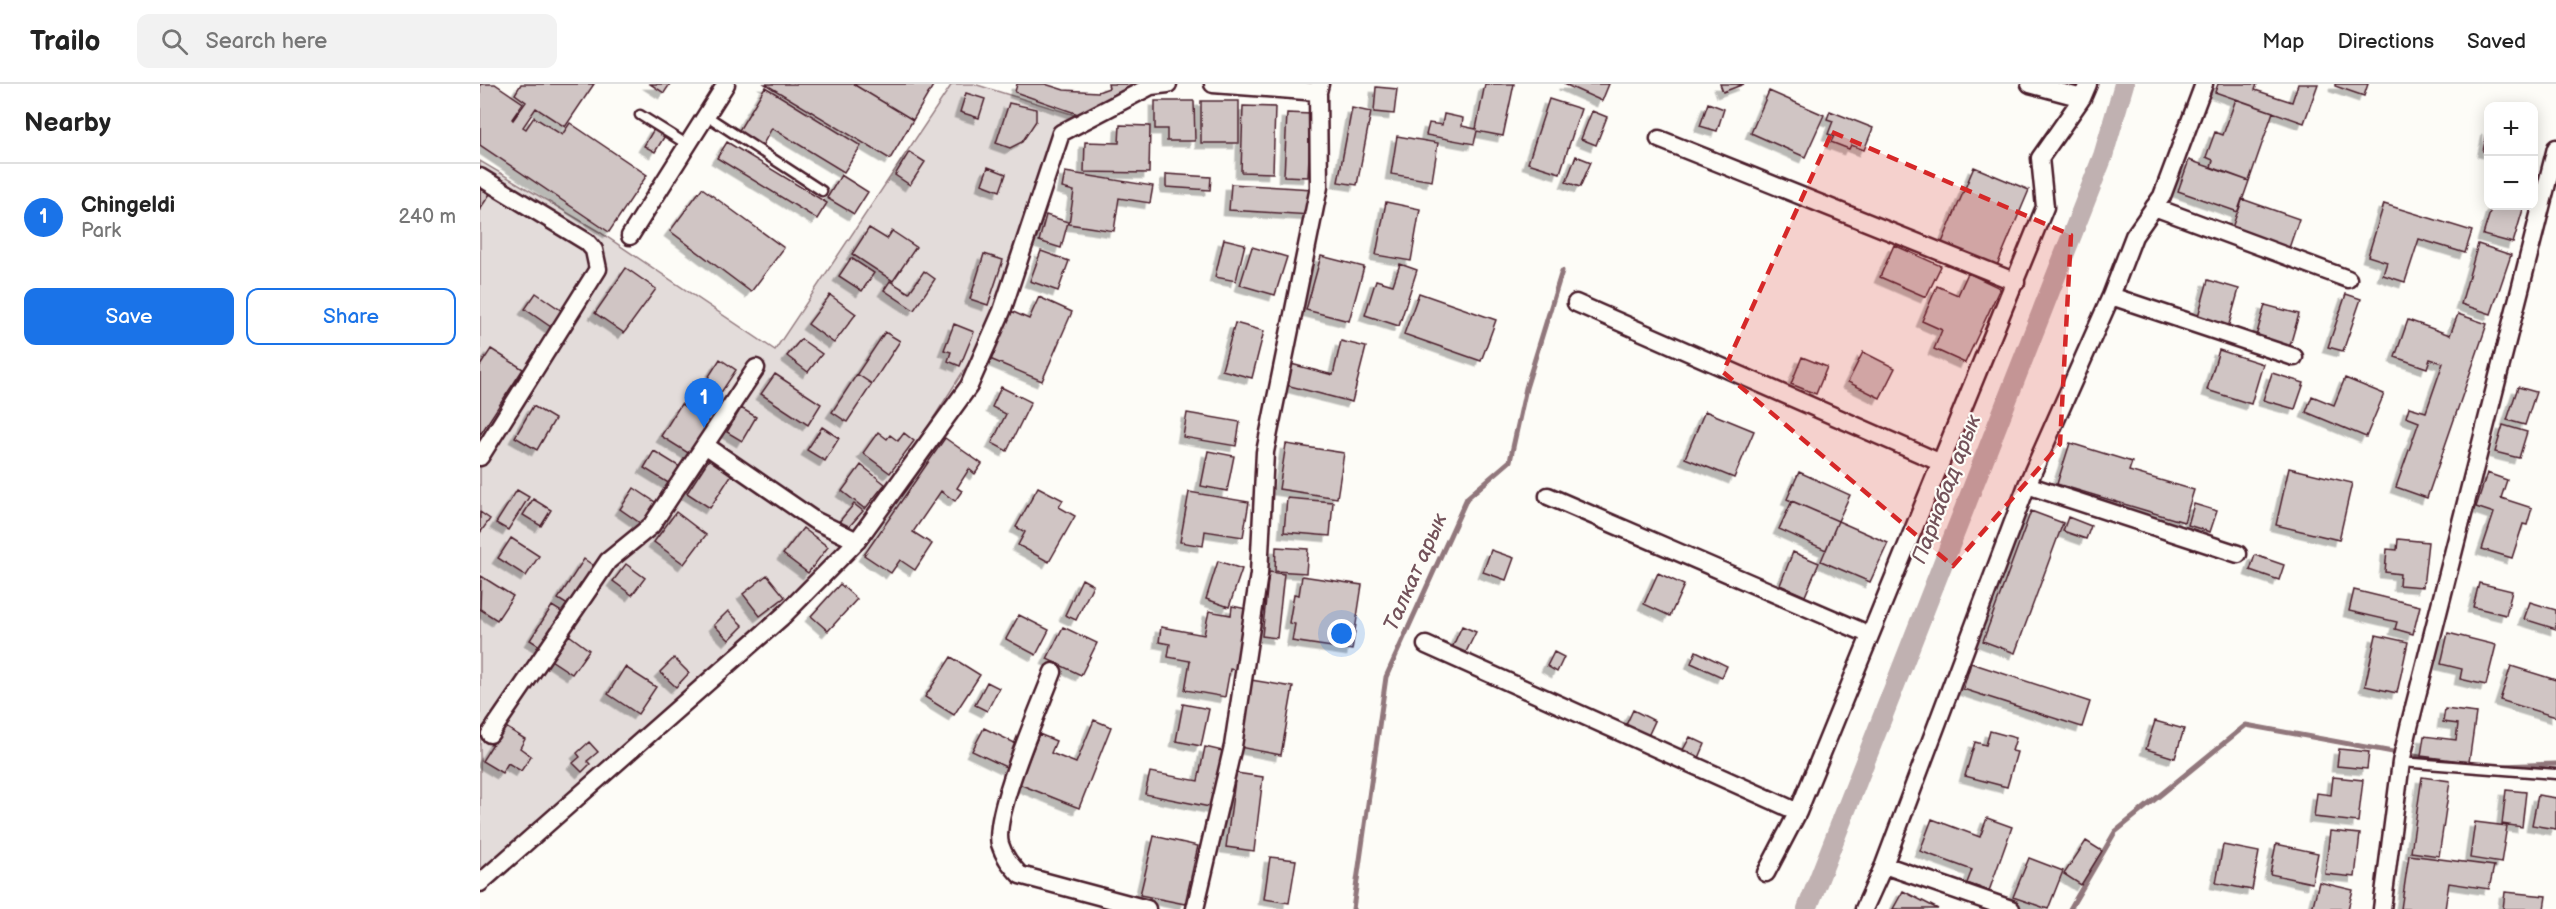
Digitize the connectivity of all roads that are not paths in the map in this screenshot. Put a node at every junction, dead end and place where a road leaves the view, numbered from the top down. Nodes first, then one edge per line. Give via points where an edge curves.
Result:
1 (726, 84) edge
2 (1213, 84) edge
3 (2030, 84) edge
4 (2204, 84) edge
5 (1156, 85) edge
6 (1319, 88) edge
7 (2085, 91) edge
8 (640, 115) dead end
9 (706, 116) junction
10 (1659, 139) dead end
11 (689, 145) junction
12 (2556, 147) edge
13 (480, 177) edge
14 (822, 191) dead end
15 (2154, 207) junction
16 (630, 236) dead end
17 (2348, 279) dead end
18 (2016, 282) junction
19 (2111, 296) junction
20 (1576, 303) dead end
21 (2294, 357) dead end
22 (756, 368) dead end
23 (705, 445) junction
24 (480, 457) edge
25 (1940, 462) junction
26 (2027, 485) junction
27 (1548, 496) dead end
28 (857, 541) junction
29 (2238, 554) dead end
30 (1868, 634) junction
31 (1426, 645) dead end
32 (1053, 672) dead end
33 (490, 734) dead end
34 (2401, 762) junction
35 (2556, 774) edge
36 (1798, 812) junction
37 (1884, 865) junction
38 (1766, 873) dead end
39 (480, 883) edge
40 (1147, 909) edge
41 (1196, 909) edge
42 (1864, 909) edge
43 (2011, 909) edge
44 (2382, 909) edge

1 - 9 street
2 - 6 street
3 - 7 street
4 - 15 street via 2162,196
5 - 28 street via 1061,133 1002,311 969,386
6 - 41 street via 1319,187 1265,452 1259,574 1233,746
7 - 18 street via 2040,158 2045,207
8 - 11 lane
9 - 11 street
9 - 14 lane
10 - 18 street
11 - 16 street
12 - 34 street
13 - 24 street via 587,242 594,250 598,269
15 - 17 street
15 - 19 street via 2134,236
18 - 25 street
19 - 21 street
19 - 26 street
20 - 25 street
22 - 23 street
23 - 28 street via 814,520
23 - 33 street via 651,526 608,561
25 - 30 street
26 - 29 street
26 - 37 street
27 - 30 street
28 - 39 street via 783,616
30 - 36 street
31 - 36 street
32 - 40 street via 1004,802 999,842 1006,860 1020,875
34 - 35 lane
34 - 44 street
36 - 38 street
37 - 42 street
37 - 43 street

